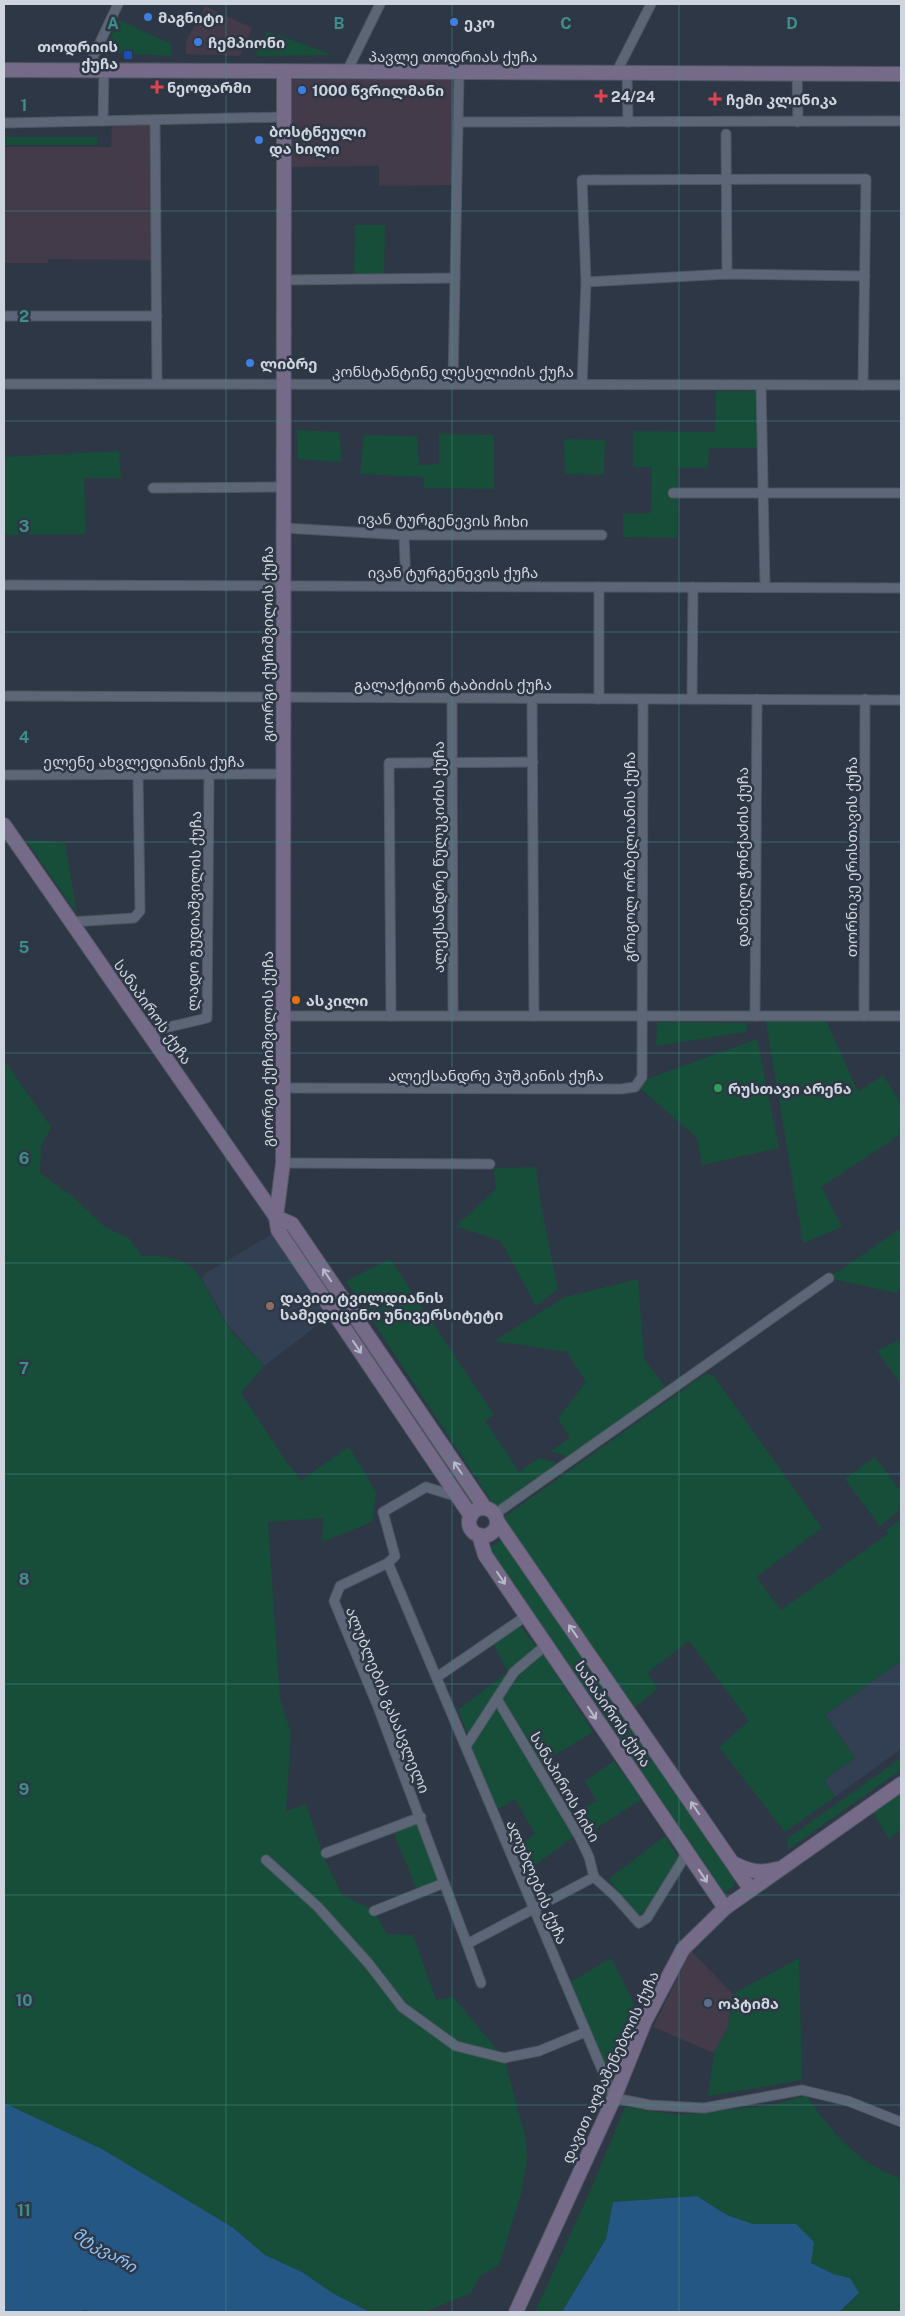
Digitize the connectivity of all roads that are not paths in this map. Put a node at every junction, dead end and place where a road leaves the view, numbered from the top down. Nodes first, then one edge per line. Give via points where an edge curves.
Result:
1 (118, 4) edge
2 (380, 4) edge
3 (651, 4) edge
4 (4, 70) edge
5 (87, 70) junction
6 (104, 70) junction
7 (284, 71) junction
8 (347, 72) junction
9 (459, 72) junction
10 (622, 73) junction
11 (797, 73) junction
12 (901, 74) edge
13 (284, 117) junction
14 (156, 120) junction
15 (103, 121) junction
16 (901, 121) edge
17 (458, 122) junction
18 (628, 122) junction
19 (798, 122) junction
20 (4, 123) edge
21 (726, 134) dead end
22 (726, 178) junction
23 (727, 274) junction
24 (865, 276) junction
25 (455, 278) junction
26 (284, 280) junction
27 (586, 282) junction
28 (4, 316) edge
29 (157, 316) junction
30 (4, 384) edge
31 (157, 384) junction
32 (284, 384) junction
33 (453, 384) junction
34 (582, 384) junction
35 (761, 385) junction
36 (863, 385) junction
37 (901, 385) edge
38 (284, 487) junction
39 (153, 488) dead end
40 (673, 493) dead end
41 (764, 493) junction
42 (901, 493) edge
43 (284, 528) junction
44 (404, 535) junction
45 (602, 535) dead end
46 (4, 585) edge
47 (284, 585) junction
48 (406, 586) junction
49 (600, 587) junction
50 (692, 587) junction
51 (765, 587) junction
52 (901, 588) edge
53 (4, 696) edge
54 (284, 697) junction
55 (452, 698) junction
56 (532, 698) junction
57 (599, 699) junction
58 (643, 699) junction
59 (692, 699) junction
60 (757, 699) junction
61 (865, 699) junction
62 (901, 700) edge
63 (452, 762) junction
64 (533, 762) junction
65 (284, 774) junction
66 (4, 775) edge
67 (138, 775) junction
68 (209, 775) junction
69 (4, 825) edge
70 (71, 922) junction
71 (283, 1016) junction
72 (391, 1016) junction
73 (453, 1016) junction
74 (534, 1016) junction
75 (643, 1016) junction
76 (755, 1016) junction
77 (864, 1016) junction
78 (901, 1016) edge
79 (148, 1032) junction
80 (283, 1088) junction
81 (283, 1163) junction
82 (490, 1164) dead end
83 (276, 1217) junction
84 (829, 1278) dead end
85 (459, 1498) junction
86 (492, 1514) junction
87 (471, 1516) junction
88 (479, 1535) junction
89 (388, 1563) junction
90 (526, 1616) junction
91 (546, 1645) junction
92 (437, 1677) junction
93 (497, 1699) junction
94 (466, 1746) junction
95 (901, 1784) edge
96 (420, 1818) junction
97 (326, 1853) dead end
98 (687, 1853) junction
99 (266, 1860) dead end
100 (732, 1863) junction
101 (782, 1867) junction
102 (594, 1878) junction
103 (444, 1883) junction
104 (751, 1890) junction
105 (534, 1908) junction
106 (725, 1908) junction
107 (374, 1911) dead end
108 (467, 1944) junction
109 (481, 1983) dead end
110 (585, 2032) junction
111 (614, 2098) junction
112 (901, 2122) edge
113 (516, 2312) edge

1 - 5 street
2 - 8 street
3 - 10 street
4 - 5 main road, პავლე თოდრიას ქუჩა
5 - 6 main road, პავლე თოდრიას ქუჩა
6 - 7 main road, პავლე თოდრიას ქუჩა
6 - 15 street
7 - 8 main road, პავლე თოდრიას ქუჩა
7 - 13 main road, გიორგი ქუჩიშვილის ქუჩა
8 - 9 main road, პავლე თოდრიას ქუჩა
9 - 10 main road, პავლე თოდრიას ქუჩა
9 - 17 street
10 - 11 main road, პავლე თოდრიას ქუჩა
10 - 18 street
11 - 12 main road, პავლე თოდრიას ქუჩა
11 - 19 street
13 - 14 street
13 - 26 main road, გიორგი ქუჩიშვილის ქუჩა
14 - 15 street
14 - 29 street
15 - 20 street
16 - 19 street
17 - 18 street
17 - 25 street
18 - 19 street
21 - 22 street
22 - 23 street
22 - 24 street via 866,179
22 - 27 street via 582,180
23 - 24 street
23 - 27 street
24 - 36 street
25 - 26 street
25 - 33 street
26 - 32 main road, გიორგი ქუჩიშვილის ქუჩა
27 - 34 street
28 - 29 street
29 - 31 street
30 - 31 street, კონსტანტინე ლესელიძის ქუჩა
31 - 32 street, კონსტანტინე ლესელიძის ქუჩა
32 - 33 street, კონსტანტინე ლესელიძის ქუჩა
32 - 38 main road, გიორგი ქუჩიშვილის ქუჩა
33 - 34 street, კონსტანტინე ლესელიძის ქუჩა
34 - 35 street, კონსტანტინე ლესელიძის ქუჩა
35 - 36 street, კონსტანტინე ლესელიძის ქუჩა
35 - 41 street
36 - 37 street, კონსტანტინე ლესელიძის ქუჩა
38 - 39 street
38 - 43 main road, გიორგი ქუჩიშვილის ქუჩა
40 - 41 street
41 - 42 street
41 - 51 street
43 - 44 street, ივან ტურგენევის ჩიხი
43 - 47 main road, გიორგი ქუჩიშვილის ქუჩა
44 - 45 street, ივან ტურგენევის ჩიხი
44 - 48 street
46 - 47 street, ივან ტურგენევის ქუჩა
47 - 48 street, ივან ტურგენევის ქუჩა
47 - 54 main road, გიორგი ქუჩიშვილის ქუჩა
48 - 49 street, ივან ტურგენევის ქუჩა
49 - 50 street, ივან ტურგენევის ქუჩა
49 - 57 street
50 - 51 street, ივან ტურგენევის ქუჩა
50 - 59 street
51 - 52 street, ივან ტურგენევის ქუჩა
53 - 54 street, გალაქტიონ ტაბიძის ქუჩა
54 - 55 street, გალაქტიონ ტაბიძის ქუჩა
54 - 65 main road, გიორგი ქუჩიშვილის ქუჩა
55 - 56 street, გალაქტიონ ტაბიძის ქუჩა
55 - 63 street, ალექსანდრე წულუკიძის ქუჩა
56 - 57 street, გალაქტიონ ტაბიძის ქუჩა
56 - 64 street
57 - 58 street, გალაქტიონ ტაბიძის ქუჩა
58 - 59 street, გალაქტიონ ტაბიძის ქუჩა
58 - 75 street, გრიგოლ ორბელიანის ქუჩა
59 - 60 street, გალაქტიონ ტაბიძის ქუჩა
60 - 61 street, გალაქტიონ ტაბიძის ქუჩა
60 - 76 street, დანიელ ჭონქაძის ქუჩა
61 - 62 street, გალაქტიონ ტაბიძის ქუჩა
61 - 77 street, თორნიკე ერისთავის ქუჩა
63 - 64 street
63 - 72 street via 389,763
63 - 73 street, ალექსანდრე წულუკიძის ქუჩა
64 - 74 street
65 - 68 street, ელენე ახვლედიანის ქუჩა
65 - 71 main road, გიორგი ქუჩიშვილის ქუჩა
66 - 67 street, ელენე ახვლედიანის ქუჩა
67 - 68 street, ელენე ახვლედიანის ქუჩა
67 - 70 street via 140,910 134,918
68 - 79 street, ლადო გუდიაშვილის ქუჩა via 206,1018
69 - 70 main road, სანაპიროს ქუჩა
70 - 79 main road, სანაპიროს ქუჩა
71 - 72 street
71 - 80 main road, გიორგი ქუჩიშვილის ქუჩა
72 - 73 street
73 - 74 street
74 - 75 street
75 - 76 street
75 - 80 street, ალექსანდრე პუშკინის ქუჩა via 642,1077 636,1087
76 - 77 street
77 - 78 street
79 - 83 main road, სანაპიროს ქუჩა
80 - 81 main road, გიორგი ქუჩიშვილის ქუჩა
81 - 82 street
81 - 83 main road, გიორგი ქუჩიშვილის ქუჩა
83 -> 85 main road, სანაპიროს ქუჩა via 278,1230
86 -> 83 main road, სანაპიროს ქუჩა via 292,1224
84 - 86 street
85 - 87 main road, სანაპიროს ქუჩა
85 - 89 street via 426,1488 383,1512 396,1556
86 - 87 main road via 479,1508
86 - 88 main road via 493,1532 487,1536
100 -> 86 main road, სანაპიროს ქუჩა
87 - 88 main road via 470,1527
88 -> 90 main road, სანაპიროს ქუჩა via 485,1555
89 - 92 street, ალუბლების ქუჩა
89 - 96 street, ალუბლების გასასვლელი via 340,1586 334,1601
90 - 91 main road, სანაპიროს ქუჩა
90 - 92 street
91 - 93 street via 514,1672
91 -> 98 main road, სანაპიროს ქუჩა
92 - 94 street, ალუბლების ქუჩა
93 - 94 street
93 - 102 street, სანაპიროს ჩიხი via 579,1836
94 - 105 street, ალუბლების ქუჩა
95 - 101 main road, დავით აღმაშენებლის ქუჩა
96 - 97 street, ალუბლების გასასვლელი
96 - 103 street, ალუბლების გასასვლელი
98 - 102 street via 647,1918 639,1923
98 -> 106 main road, სანაპიროს ქუჩა
99 - 110 street via 318,1907 402,2007 456,2046 504,2058 540,2051
100 - 101 main road via 748,1870 766,1872
100 - 104 main road, სანაპიროს ქუჩა
101 - 104 main road, დავით აღმაშენებლის ქუჩა
102 - 105 street
103 - 107 street
103 - 108 street, ალუბლების გასასვლელი
104 - 106 main road, დავით აღმაშენებლის ქუჩა
105 - 108 street
105 - 110 street, ალუბლების ქუჩა
106 - 111 main road, დავით აღმაშენებლის ქუჩა via 683,1949 645,2021
108 - 109 street, ალუბლების გასასვლელი
110 - 111 street, ალუბლების ქუჩა
111 - 112 street via 650,2105 704,2108 802,2090 848,2101
111 - 113 main road, დავით აღმაშენებლის ქუჩა

